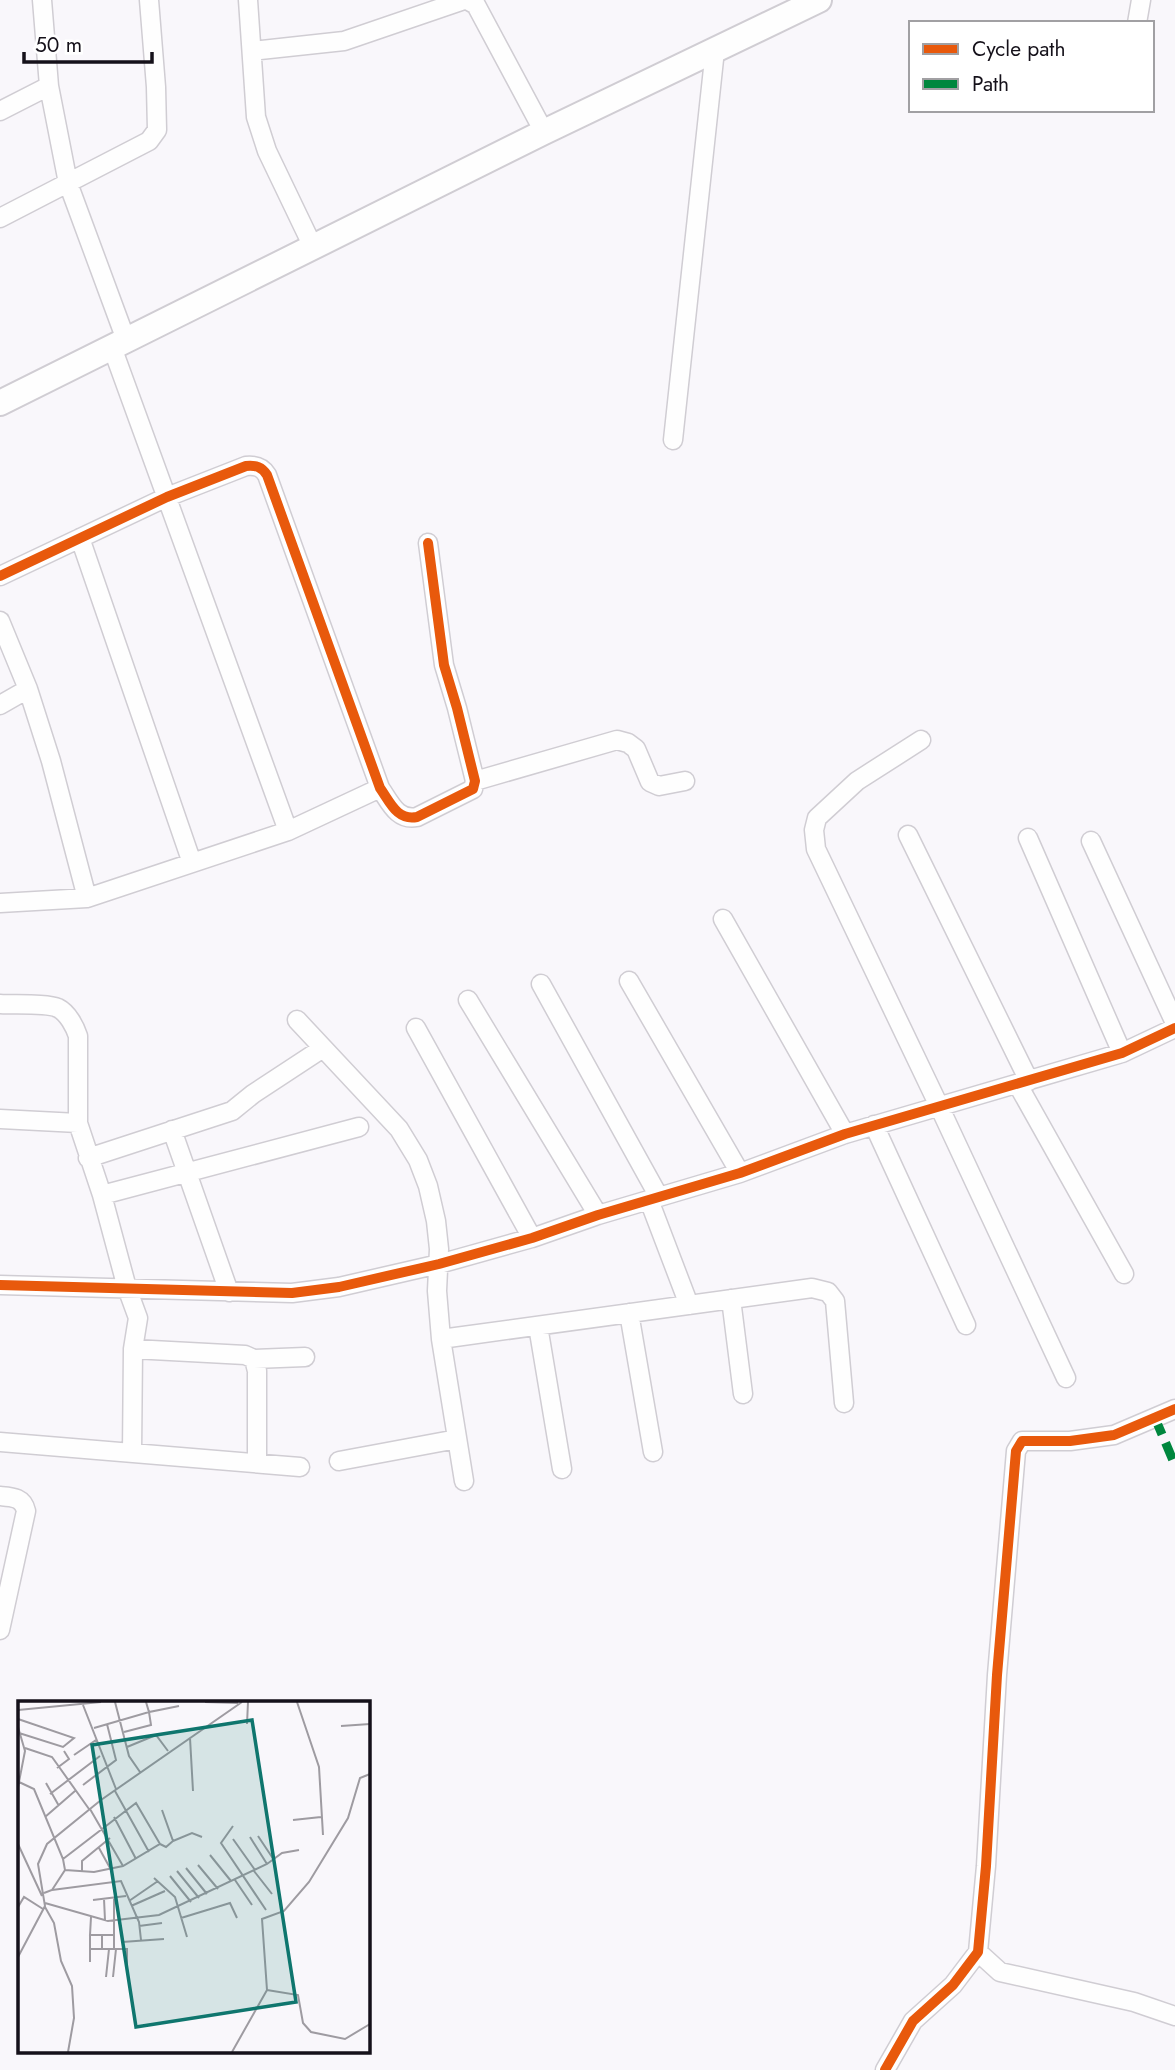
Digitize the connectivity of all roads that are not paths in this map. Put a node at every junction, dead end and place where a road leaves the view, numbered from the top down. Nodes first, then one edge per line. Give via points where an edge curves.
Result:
1 (42, 0) edge
2 (149, 0) edge
3 (248, 0) edge
4 (466, 0) edge
5 (819, 0) edge
6 (1141, 0) edge
7 (1137, 21) edge
8 (715, 50) junction
9 (252, 51) junction
10 (48, 86) junction
11 (0, 111) edge
12 (544, 132) junction
13 (68, 183) junction
14 (0, 218) edge
15 (313, 247) junction
16 (119, 343) junction
17 (0, 403) edge
18 (673, 440) dead end
19 (167, 497) junction
20 (80, 538) junction
21 (428, 543) dead end
22 (0, 576) edge
23 (0, 621) edge
24 (29, 689) junction
25 (0, 705) edge
26 (921, 740) dead end
27 (475, 781) junction
28 (685, 781) dead end
29 (380, 788) junction
30 (289, 831) junction
31 (908, 835) dead end
32 (1028, 838) dead end
33 (1091, 841) dead end
34 (192, 863) junction
35 (87, 898) junction
36 (0, 903) edge
37 (723, 919) dead end
38 (629, 981) dead end
39 (541, 984) dead end
40 (468, 1000) dead end
41 (0, 1004) edge
42 (297, 1020) dead end
43 (1175, 1026) edge
44 (416, 1028) dead end
45 (323, 1048) junction
46 (1122, 1052) junction
47 (1023, 1083) junction
48 (939, 1106) junction
49 (0, 1119) edge
50 (78, 1123) junction
51 (874, 1125) junction
52 (359, 1127) dead end
53 (172, 1130) junction
54 (845, 1133) junction
55 (88, 1158) junction
56 (187, 1173) junction
57 (740, 1173) junction
58 (102, 1195) junction
59 (654, 1198) junction
60 (598, 1215) junction
61 (532, 1238) junction
62 (439, 1264) junction
63 (1124, 1274) dead end
64 (0, 1285) edge
65 (127, 1288) junction
66 (229, 1293) junction
67 (731, 1299) junction
68 (690, 1305) junction
69 (629, 1313) junction
70 (966, 1325) dead end
71 (537, 1326) junction
72 (441, 1339) junction
73 (133, 1349) junction
74 (305, 1357) dead end
75 (254, 1359) junction
76 (1066, 1378) dead end
77 (743, 1394) dead end
78 (844, 1403) dead end
79 (1175, 1409) edge
80 (457, 1438) junction
81 (0, 1442) edge
82 (653, 1452) dead end
83 (132, 1453) junction
84 (339, 1461) dead end
85 (257, 1463) junction
86 (300, 1467) dead end
87 (562, 1469) dead end
88 (464, 1481) dead end
89 (0, 1496) edge
90 (0, 1630) edge
91 (978, 1952) junction
92 (1175, 2016) edge
93 (885, 2070) edge

1 - 10 street
2 - 13 street via 157,130 149,141
3 - 9 street
4 - 9 street via 344,41
4 - 12 street via 476,5
5 - 8 main road
6 - 7 street
8 - 12 main road
8 - 18 street
9 - 15 street via 256,117 267,151
10 - 11 street
10 - 13 street
12 - 15 main road
13 - 14 street
13 - 16 street
15 - 16 main road
16 - 17 main road
16 - 19 street
19 - 20 street
19 - 29 street via 246,466 263,469
19 - 30 street
20 - 22 street
20 - 34 street
21 - 27 street via 444,665
23 - 24 street
24 - 25 street
24 - 35 street
26 - 48 street via 857,781 817,818 814,830 816,849
27 - 28 street via 617,740 636,750 650,782 659,786
27 - 29 street via 473,789 407,819
29 - 30 street
30 - 34 street
31 - 47 street
32 - 46 street
33 - 43 street
34 - 35 street
35 - 36 street
37 - 54 street
38 - 57 street
39 - 59 street
40 - 60 street
41 - 50 street via 59,1009 74,1025 78,1037
42 - 45 street
43 - 46 street
44 - 61 street
45 - 53 street via 232,1111
45 - 62 street via 399,1129 418,1160 436,1221
46 - 47 street
47 - 48 street
47 - 63 street
48 - 51 street
48 - 76 street
49 - 50 street
50 - 55 street
51 - 54 street
51 - 70 street
52 - 56 street
53 - 55 street
53 - 56 street
54 - 57 street
55 - 58 street
56 - 58 street
56 - 66 street
57 - 59 street
58 - 65 street
59 - 60 street
59 - 68 street
60 - 61 street
61 - 62 street
62 - 66 street via 304,1292
62 - 72 street
64 - 65 street
65 - 66 street
65 - 73 street via 138,1318
67 - 68 street
67 - 77 street
67 - 78 street via 812,1288 828,1292 835,1301
68 - 69 street
69 - 71 street
69 - 82 street
71 - 72 street
71 - 87 street
72 - 80 street
73 - 75 street via 245,1354
73 - 83 street
74 - 75 street
75 - 85 street
79 - 91 street via 1114,1435 1022,1441 1016,1451
80 - 84 street
80 - 88 street
81 - 83 street
83 - 85 street
85 - 86 street
89 - 90 street via 19,1499 26,1511
91 - 92 street via 1000,1972
91 - 93 street via 953,1985 913,2021

